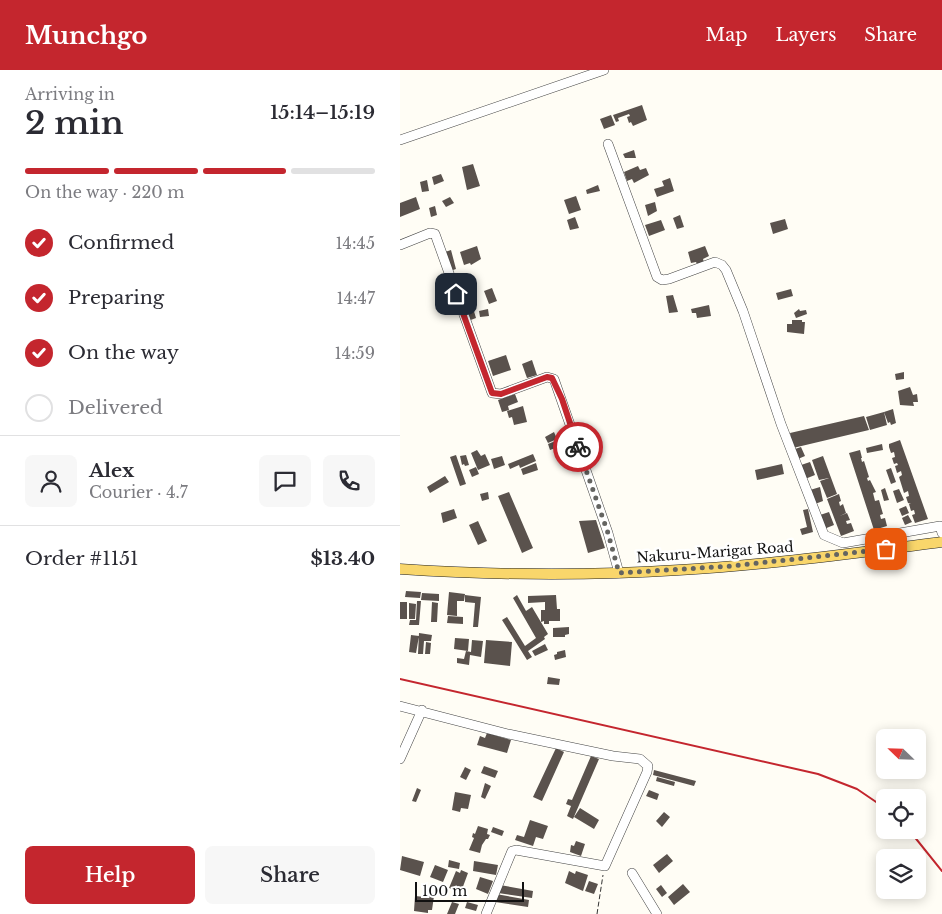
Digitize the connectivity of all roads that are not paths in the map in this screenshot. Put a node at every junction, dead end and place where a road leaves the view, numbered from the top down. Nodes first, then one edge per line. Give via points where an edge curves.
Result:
1 (604, 70) edge
2 (400, 140) edge
3 (608, 144) dead end
4 (400, 245) edge
5 (941, 528) edge
6 (942, 542) edge
7 (400, 568) edge
8 (619, 573) junction
9 (400, 706) edge
10 (422, 710) junction
11 (400, 759) edge
12 (632, 872) dead end
13 (486, 914) edge
14 (657, 914) edge

1 - 2 street
3 - 5 street via 657,277 669,279 715,262 726,270 824,535 843,544
4 - 8 street via 435,234 492,393 501,394 547,377 554,379
6 - 8 main road, Nakuru-Marigat Road via 803,560
7 - 8 main road, Nakuru-Marigat Road
9 - 10 street
10 - 11 street
10 - 13 street via 508,734 644,761 648,766 605,866 516,850 512,852
12 - 14 street

